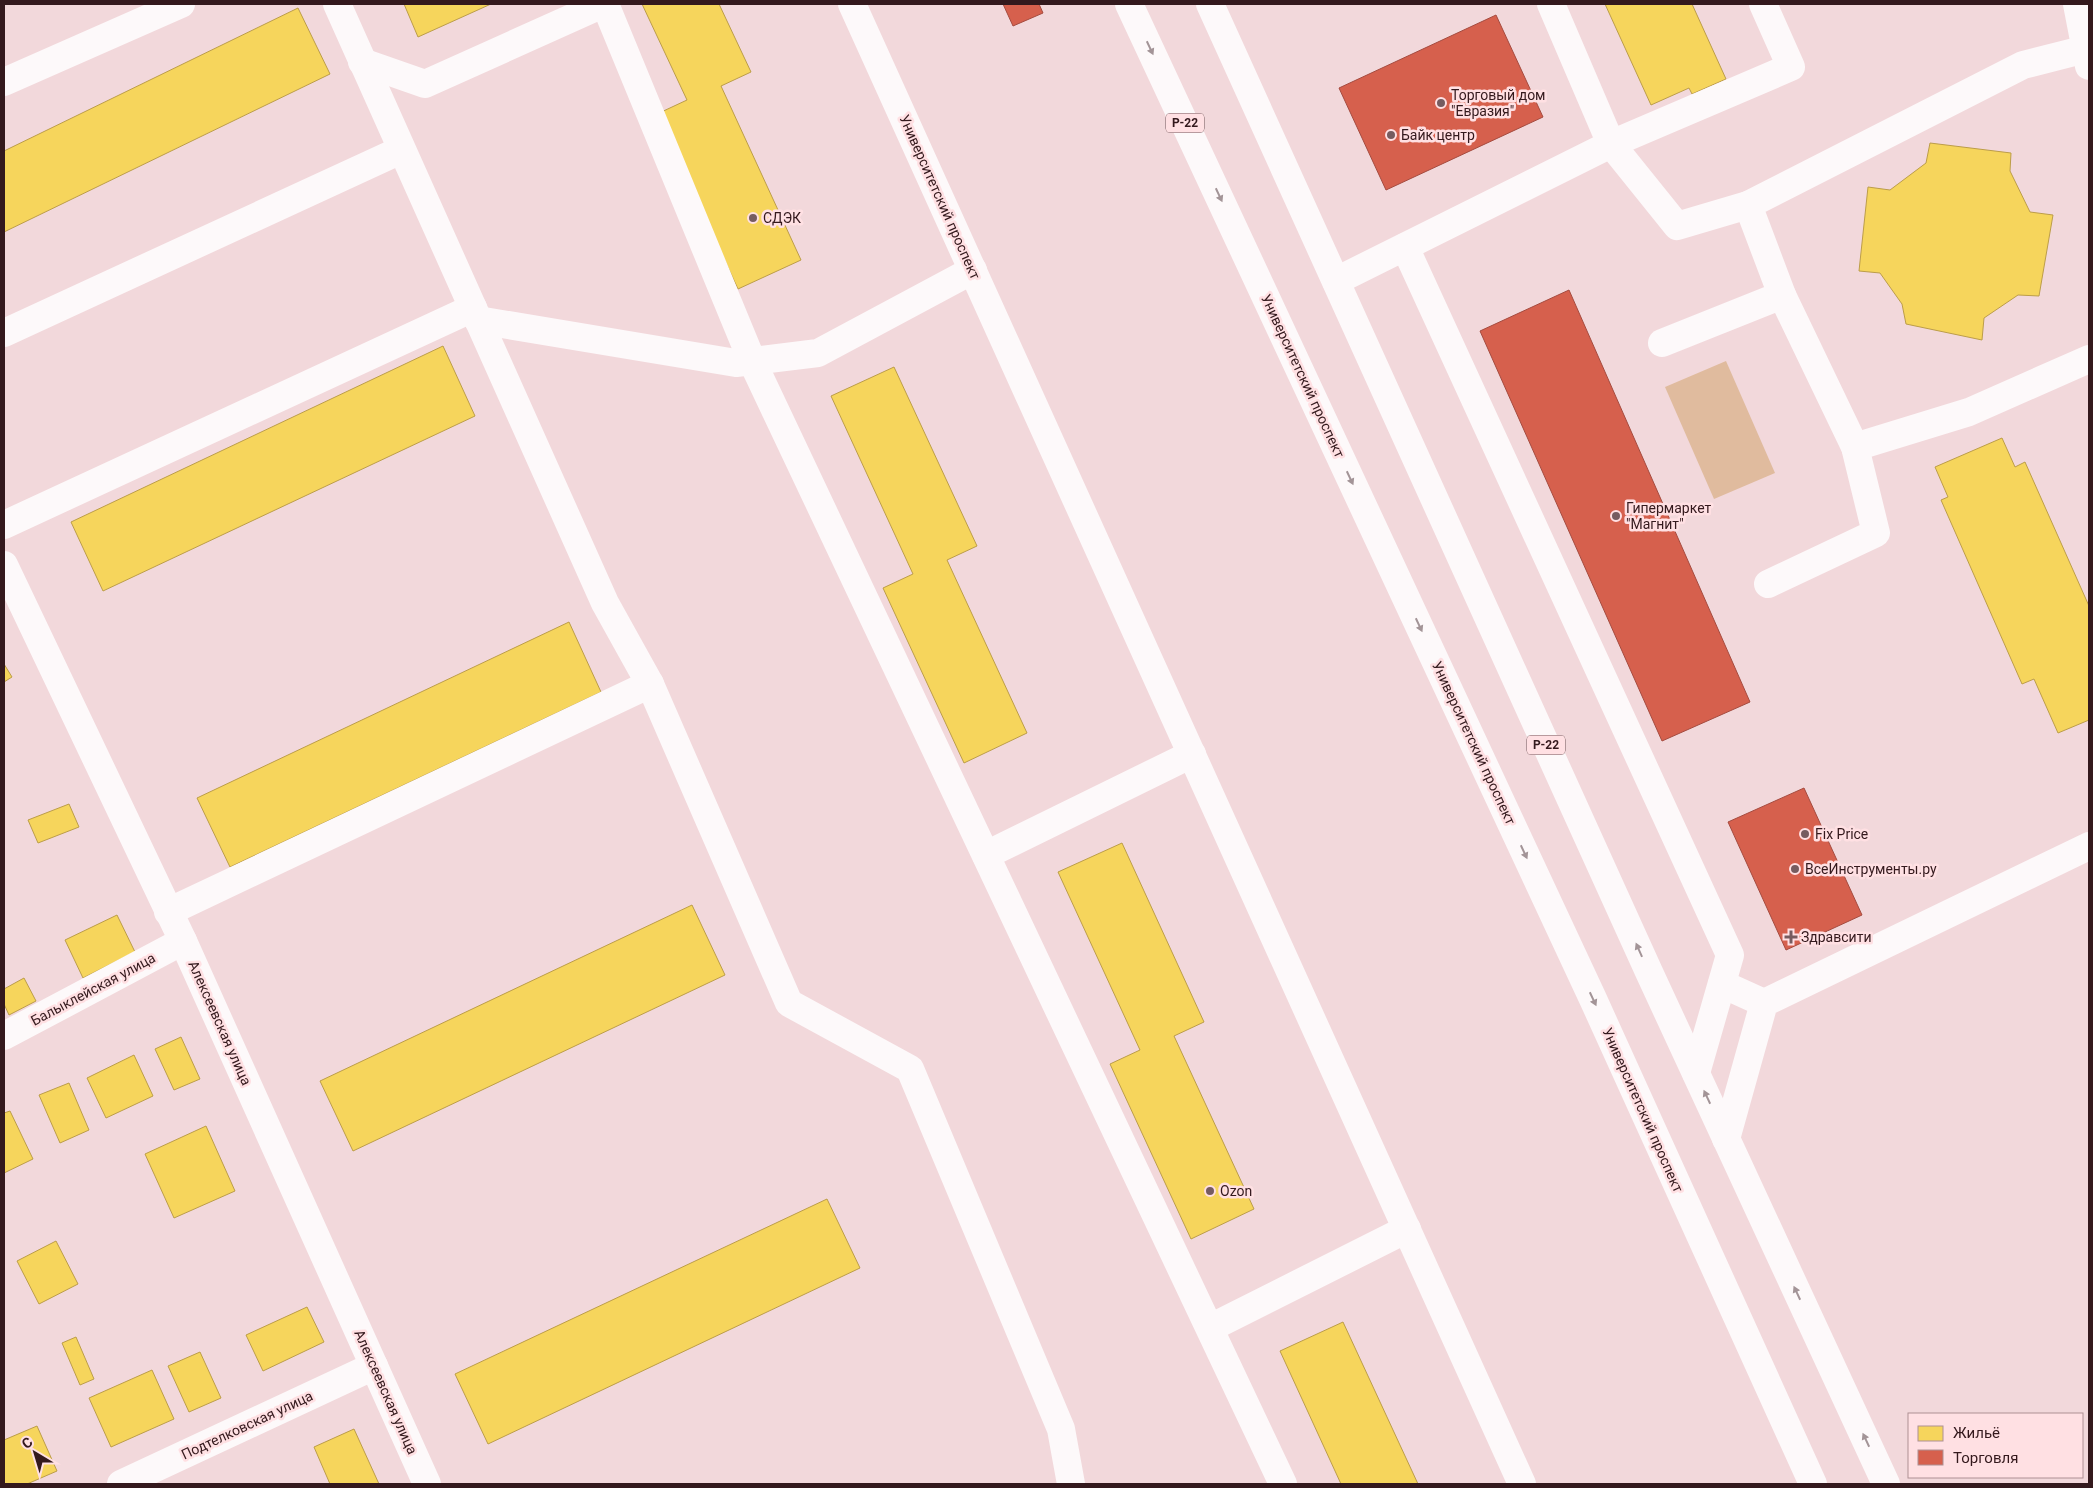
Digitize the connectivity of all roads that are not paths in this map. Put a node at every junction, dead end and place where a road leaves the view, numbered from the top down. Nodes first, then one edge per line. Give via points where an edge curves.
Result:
1 (181, 4) edge
2 (337, 4) edge
3 (604, 4) edge
4 (852, 4) edge
5 (1129, 4) edge
6 (1210, 4) edge
7 (1551, 4) edge
8 (2077, 4) edge
9 (1769, 9) edge
10 (2088, 57) edge
11 (362, 62) junction
12 (4, 82) edge
13 (1611, 144) junction
14 (401, 150) junction
15 (1748, 205) junction
16 (1405, 247) junction
17 (972, 270) junction
18 (1336, 281) junction
19 (1782, 295) junction
20 (475, 314) junction
21 (4, 333) edge
22 (1662, 343) dead end
23 (2089, 359) edge
24 (752, 361) junction
25 (1855, 447) junction
26 (4, 525) edge
27 (4, 565) edge
28 (1768, 584) dead end
29 (650, 684) junction
30 (1192, 754) junction
31 (2089, 846) edge
32 (986, 855) junction
33 (168, 912) junction
34 (183, 941) junction
35 (1722, 984) junction
36 (1764, 1003) junction
37 (4, 1036) edge
38 (1696, 1073) junction
39 (1726, 1139) junction
40 (1407, 1229) junction
41 (1210, 1328) junction
42 (374, 1366) junction
43 (121, 1484) edge
44 (428, 1484) edge
45 (1071, 1484) edge
46 (1283, 1484) edge
47 (1522, 1484) edge
48 (1813, 1484) edge
49 (1886, 1484) edge

1 - 12 main road
2 - 11 main road
3 - 11 main road via 425,84
3 - 24 main road
4 - 17 main road, Университетский проспект
5 -> 48 main road, Университетский проспект / Р-22 via 1589,990
6 - 18 main road, Р-22
7 - 13 main road
8 - 10 main road
9 - 13 main road via 1791,67
10 - 15 main road via 2023,65
11 - 14 main road
13 - 15 main road via 1677,226
13 - 16 main road
14 - 20 main road
14 - 21 main road
15 - 19 main road
16 - 18 main road
16 - 35 main road via 1730,955
17 - 24 main road via 818,353
17 - 30 main road, Университетский проспект
38 -> 18 main road, Р-22
19 - 22 main road
19 - 25 main road
20 - 24 main road via 736,363
20 - 26 main road
20 - 29 main road via 605,603
23 - 25 main road via 1969,412
24 - 32 main road
25 - 28 main road via 1876,533
27 - 33 main road, Алексеевская улица
29 - 33 main road
29 - 45 main road via 789,1002 910,1069 1061,1429
30 - 32 main road
30 - 40 main road, Университетский проспект
31 - 36 main road
32 - 41 main road
33 - 34 main road, Алексеевская улица
34 - 37 main road, Балыклейская улица
34 - 42 main road, Алексеевская улица
35 - 36 main road
35 - 38 main road
36 - 39 main road
39 -> 38 main road, Р-22
49 -> 39 main road, Р-22
40 - 41 main road
40 - 47 main road, Университетский проспект
41 - 46 main road
42 - 43 main road, Подтелковская улица
42 - 44 main road, Алексеевская улица

